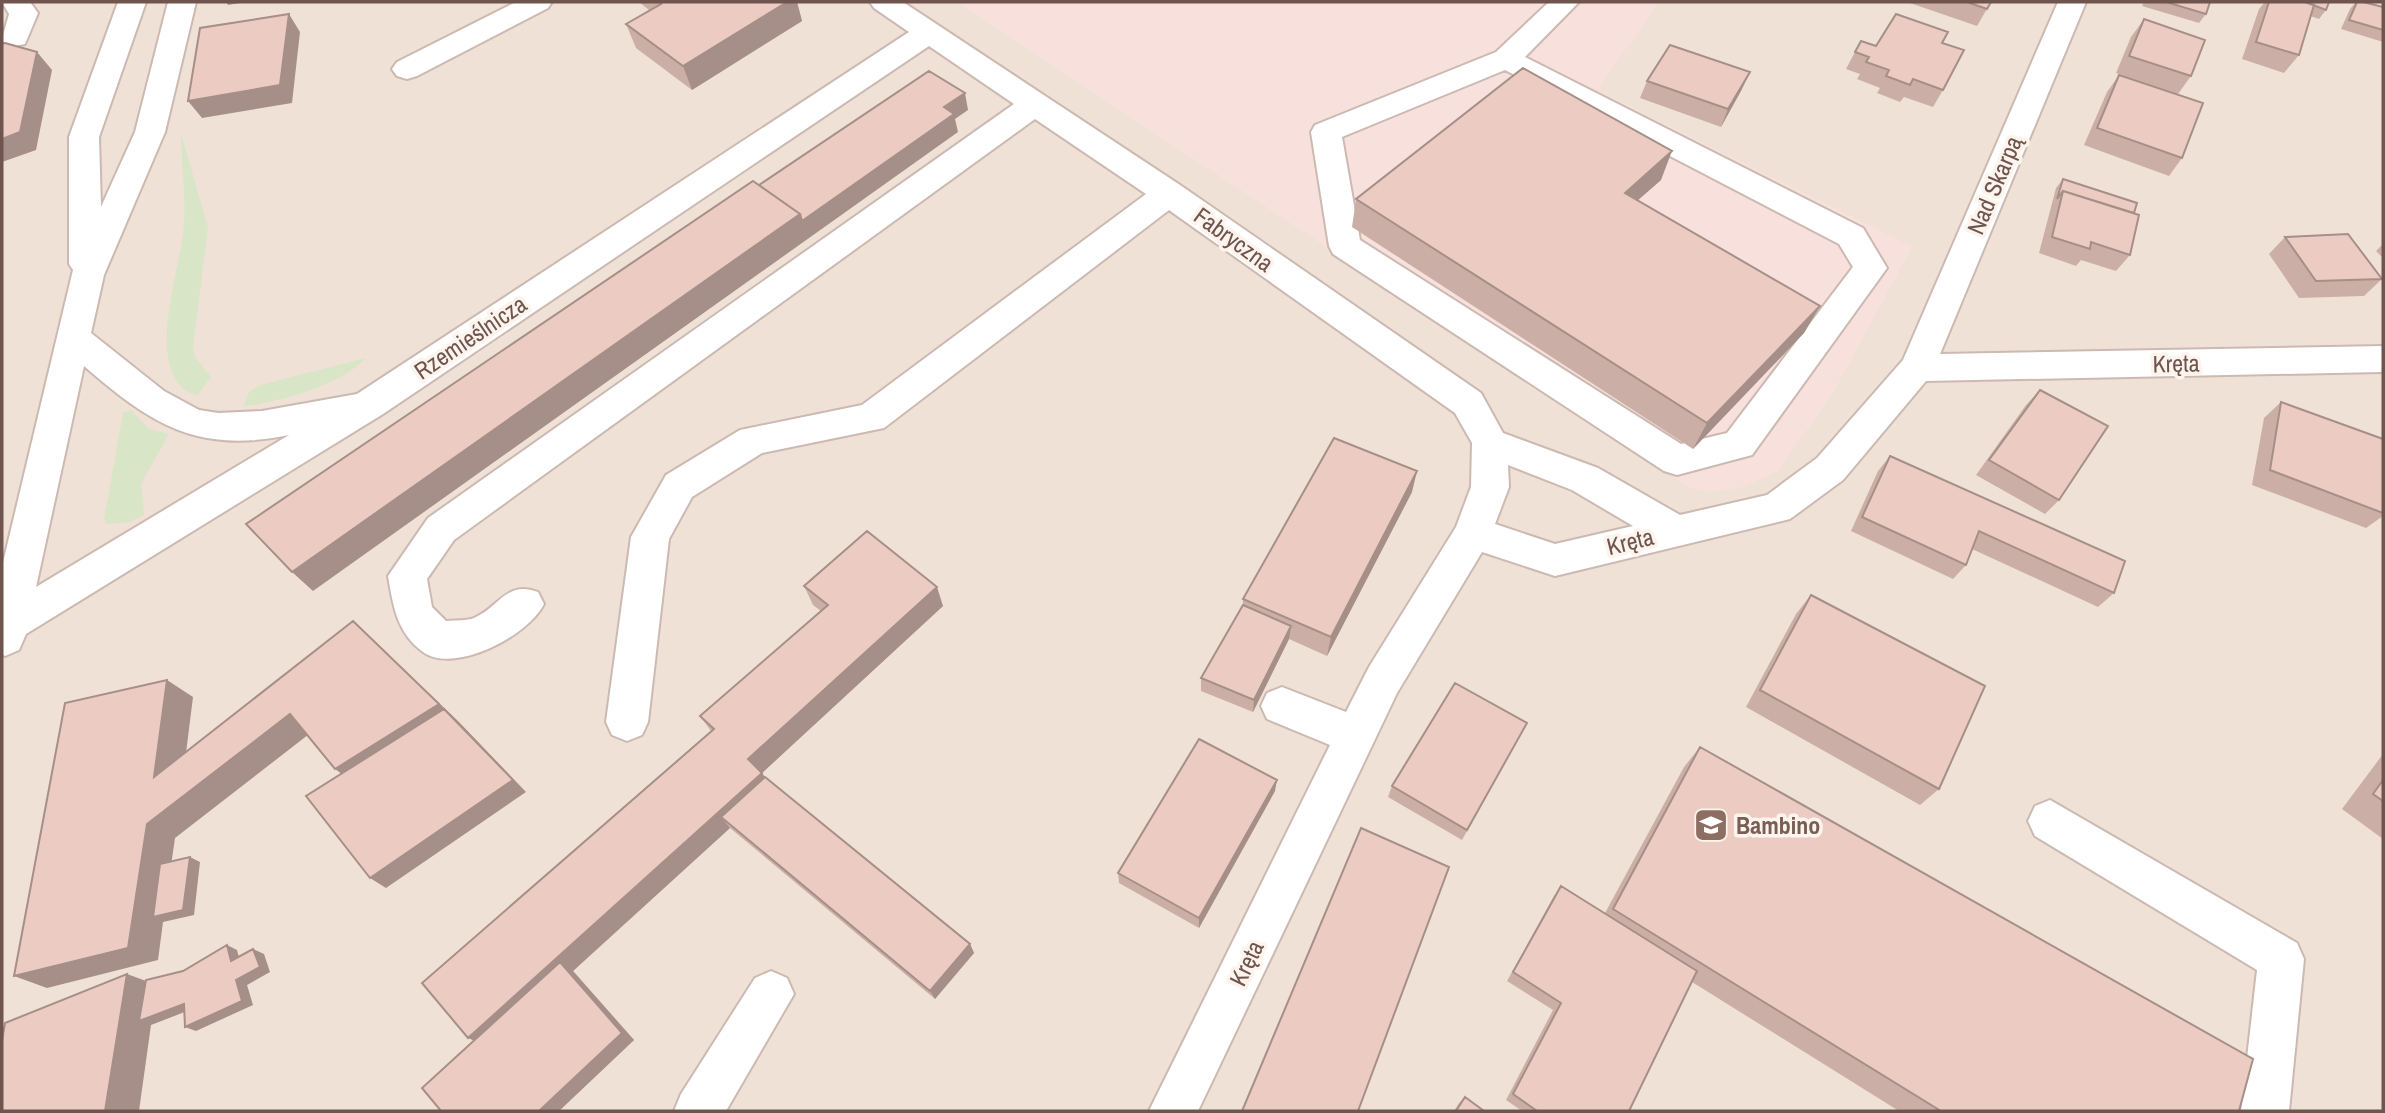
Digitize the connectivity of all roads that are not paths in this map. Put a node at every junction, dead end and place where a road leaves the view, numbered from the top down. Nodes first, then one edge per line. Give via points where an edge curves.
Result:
1 (15, 2) edge
2 (132, 2) edge
3 (183, 2) edge
4 (538, 2) edge
5 (884, 2) edge
6 (1565, 2) edge
7 (2071, 2) edge
8 (929, 32) junction
9 (17, 37) edge
10 (1506, 59) junction
11 (407, 69) dead end
12 (1035, 104) junction
13 (1169, 194) junction
14 (87, 275) junction
15 (73, 337) junction
16 (2383, 359) edge
17 (1917, 368) junction
18 (370, 404) junction
19 (1490, 443) junction
20 (1674, 530) junction
21 (1473, 533) junction
22 (524, 604) dead end
23 (4, 635) edge
24 (1282, 706) dead end
25 (627, 722) dead end
26 (1356, 736) junction
27 (2050, 821) dead end
28 (771, 994) dead end
29 (698, 1111) edge
30 (1173, 1111) edge
31 (2265, 1111) edge

1 - 9 street via 24,13
2 - 14 street via 84,137
3 - 14 street via 150,132
4 - 11 street
5 - 8 street, Fabryczna
6 - 10 street
7 - 17 street, Nad Skarpą
8 - 12 street, Fabryczna
8 - 18 street, Rzemieślnicza
10 - 10 street via 1326,132 1345,246 1677,460 1739,445 1870,268 1851,236
12 - 13 street, Fabryczna
12 - 22 street via 441,529 407,576 414,615 438,640 482,635
13 - 19 street, Fabryczna via 1468,403
13 - 25 street via 871,418 753,440 679,486 650,537
14 - 15 street
15 - 18 street via 149,397 181,418 204,425 257,427
15 - 23 street
16 - 17 street, Kręta
17 - 20 street, Kręta via 1830,469 1777,508
18 - 23 street, Rzemieślnicza
19 - 20 street via 1585,479
19 - 21 street, Fabryczna via 1490,487
20 - 21 street, Kręta via 1555,560
21 - 26 street, Kręta via 1383,680
24 - 26 street
26 - 30 street, Kręta
27 - 31 street via 2281,959
28 - 29 street

